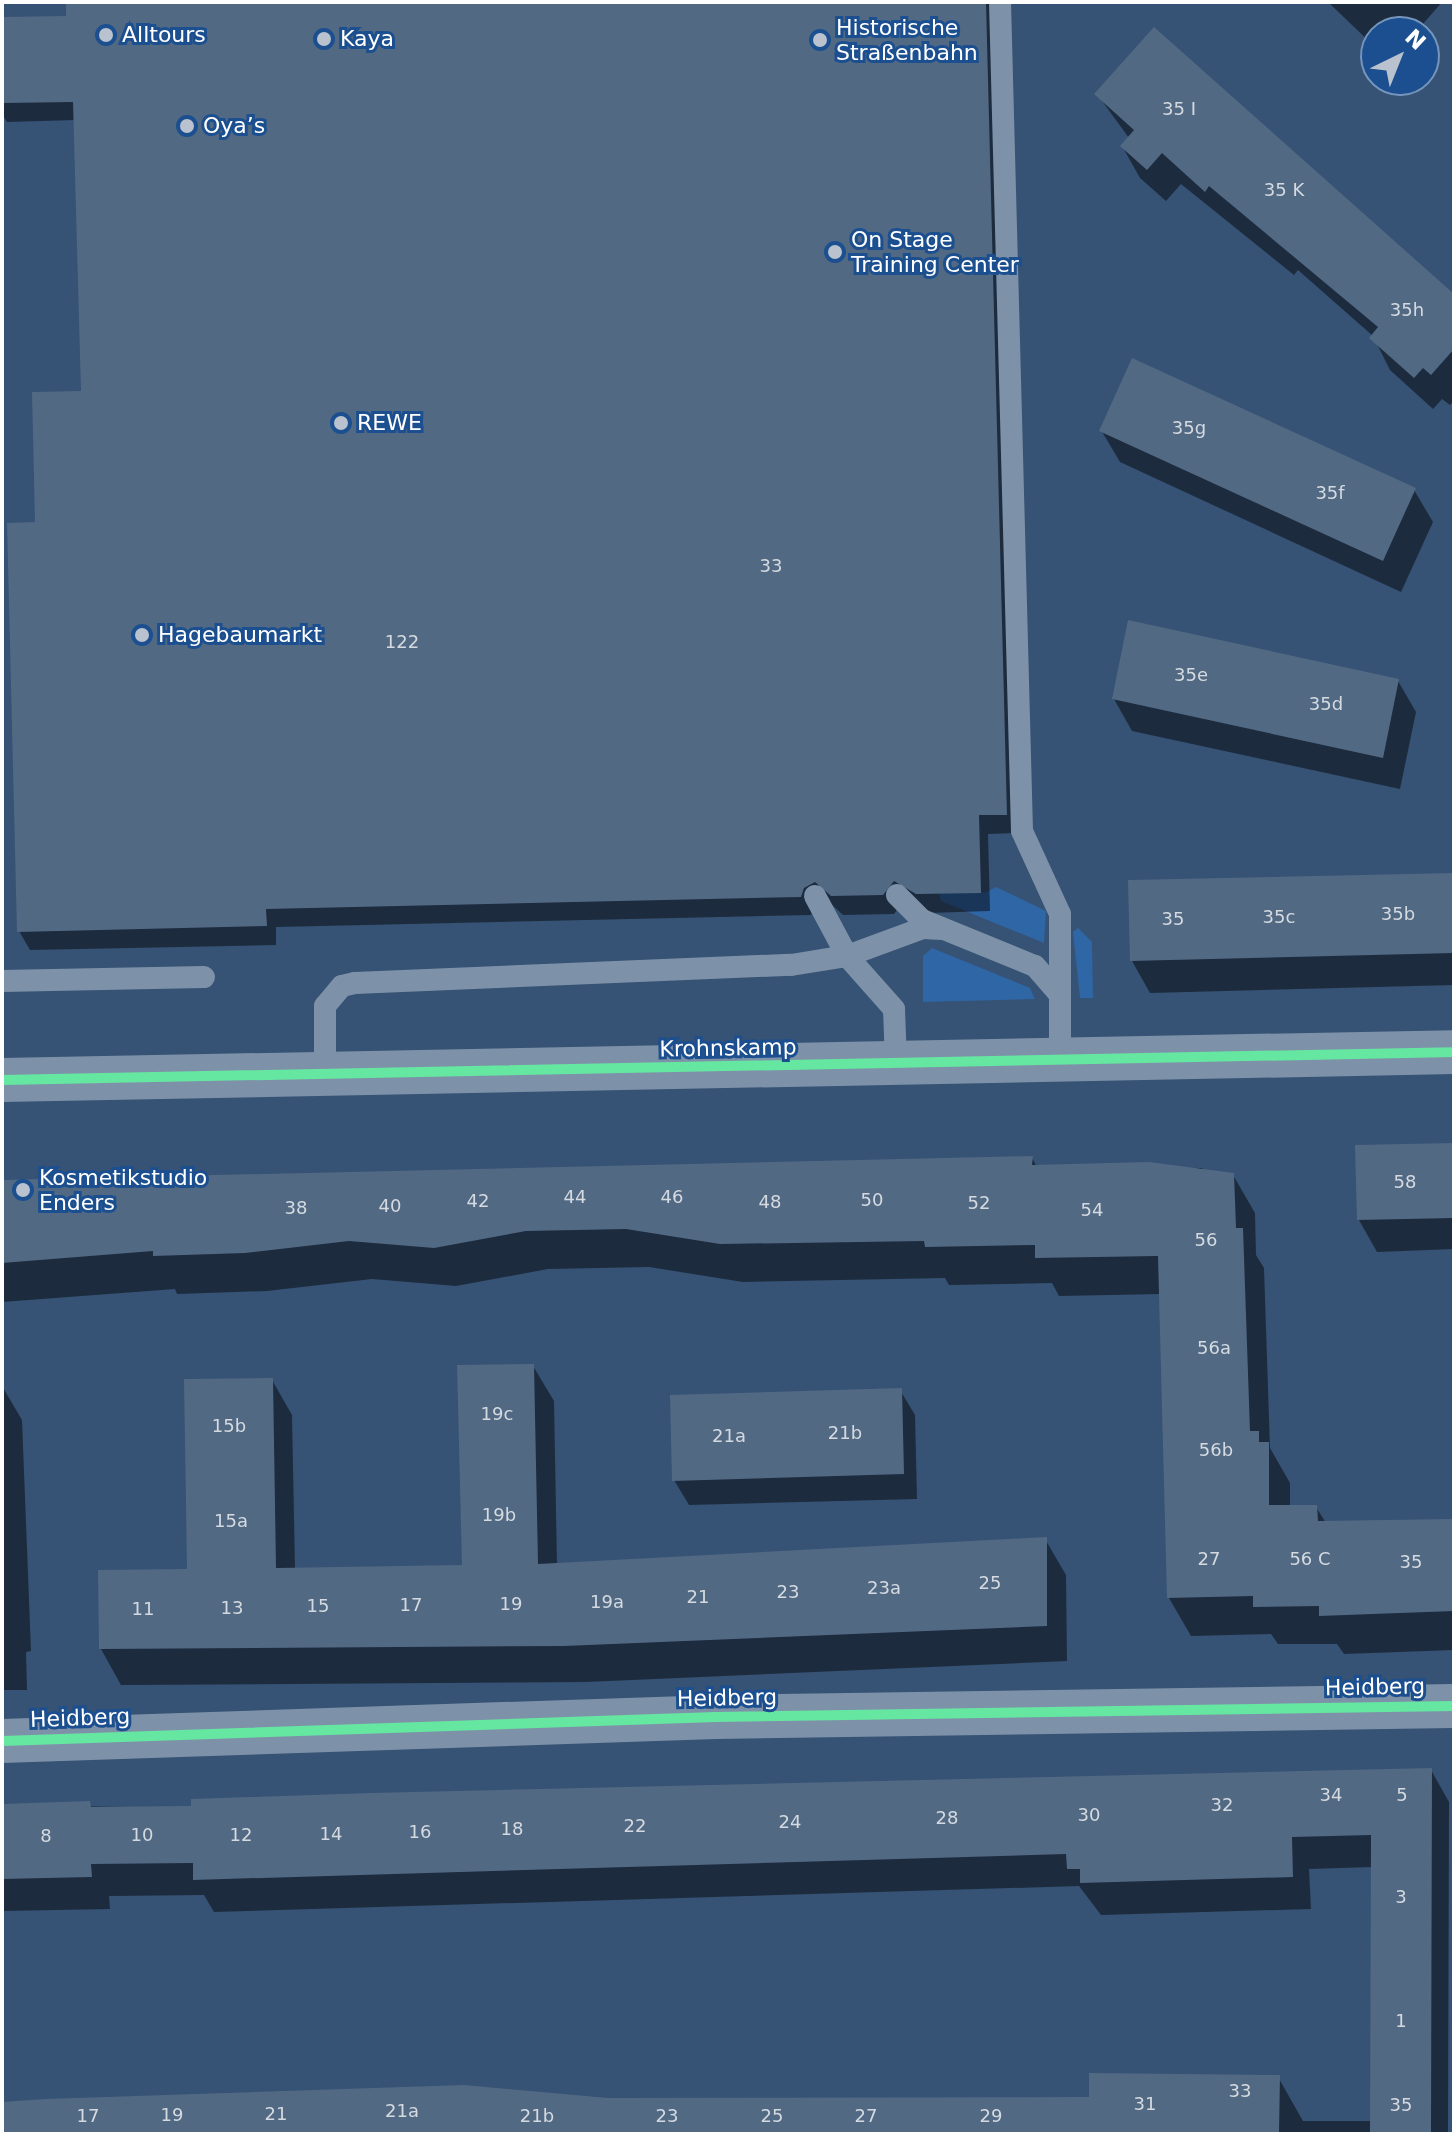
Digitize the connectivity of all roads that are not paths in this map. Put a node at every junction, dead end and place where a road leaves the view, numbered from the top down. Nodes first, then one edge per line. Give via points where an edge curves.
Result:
1 (1000, 2) edge
2 (897, 895) dead end
3 (815, 896) dead end
4 (942, 929) junction
5 (847, 956) junction
6 (204, 977) dead end
7 (2, 981) edge
8 (1058, 992) junction
9 (1454, 1052) edge
10 (1060, 1061) junction
11 (896, 1064) junction
12 (325, 1075) junction
13 (2, 1080) edge
14 (1454, 1706) edge
15 (2, 1741) edge

1 - 8 lane via 1022,831 1060,914
2 - 4 lane via 910,913
3 - 5 lane
4 - 5 lane via 923,928
4 - 8 lane via 1035,966
5 - 11 lane via 894,1009
5 - 12 lane via 791,965 355,983 342,986 325,1006
6 - 7 lane
8 - 10 lane
9 - 10 street, Krohnskamp
10 - 11 street, Krohnskamp
11 - 12 street, Krohnskamp
12 - 13 street, Krohnskamp
14 - 15 street, Heidberg via 716,1717

